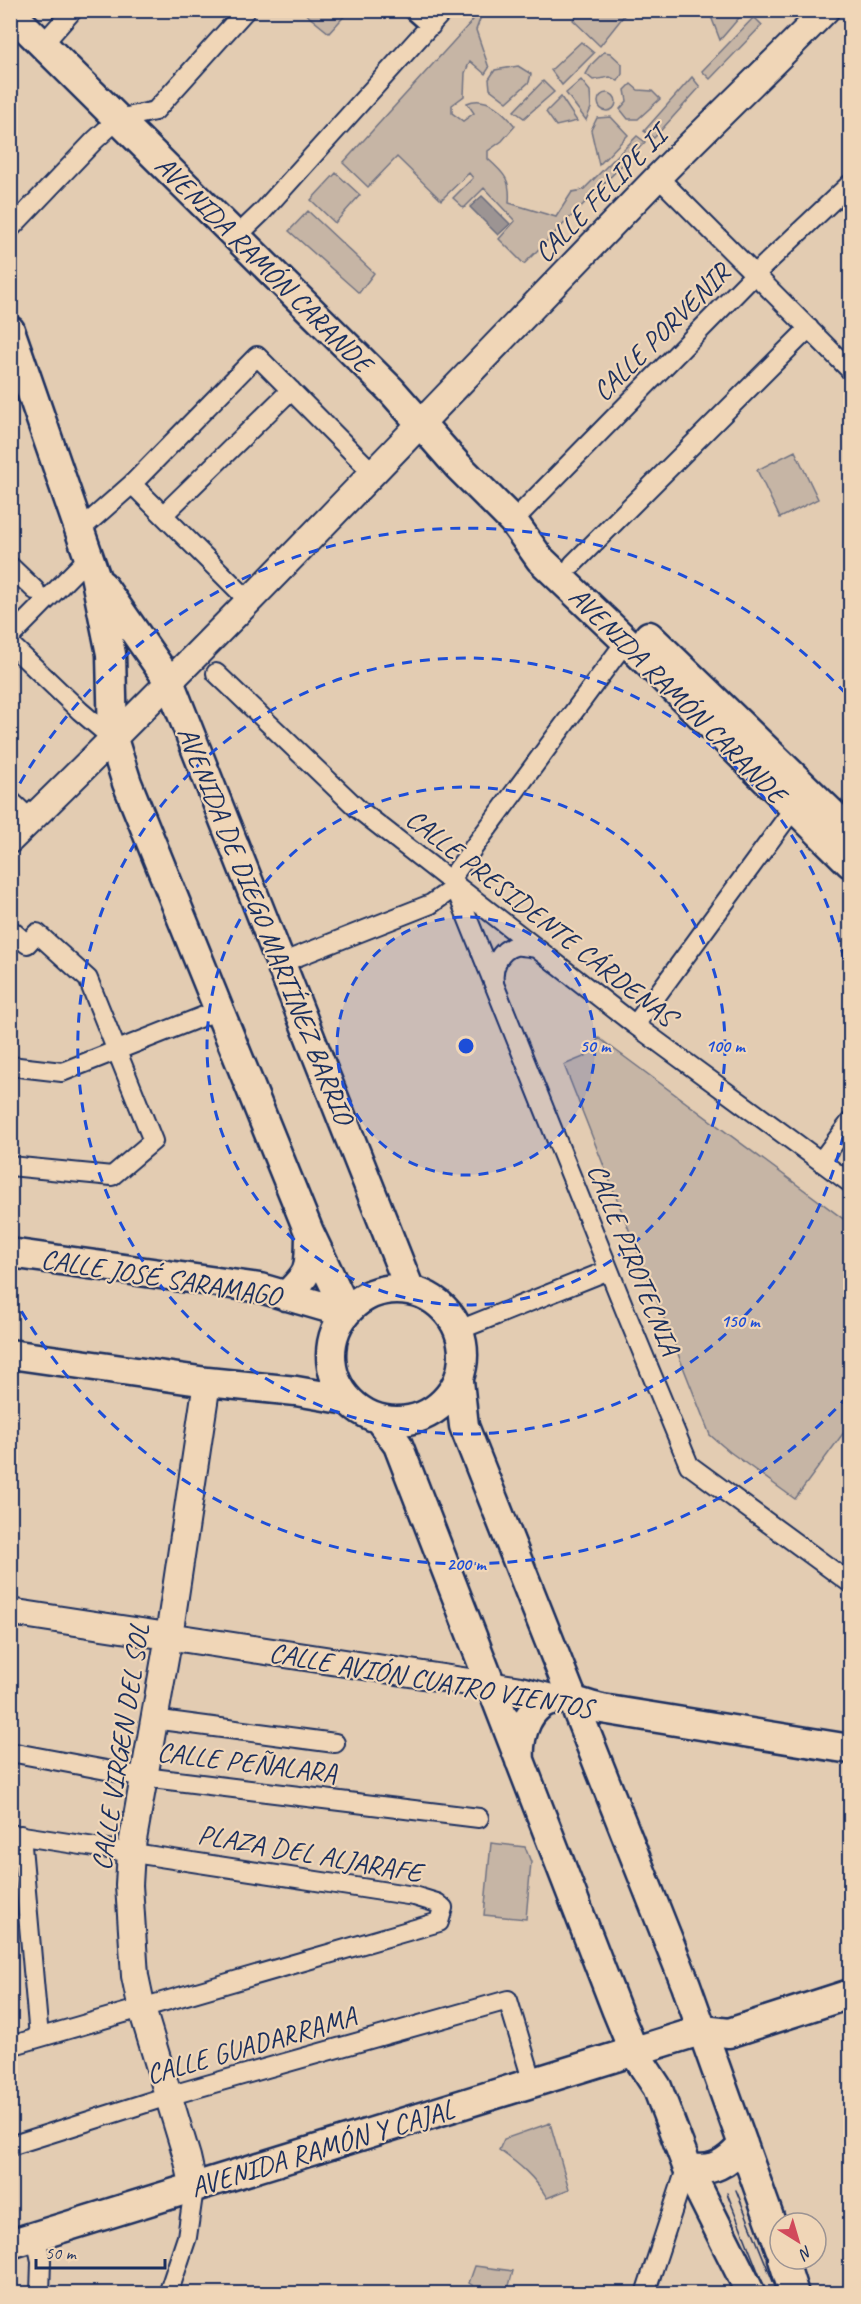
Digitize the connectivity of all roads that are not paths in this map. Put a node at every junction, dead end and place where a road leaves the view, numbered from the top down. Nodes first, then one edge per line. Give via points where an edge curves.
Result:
1 (73, 10) edge
2 (246, 10) edge
3 (413, 10) edge
4 (444, 10) edge
5 (826, 10) edge
6 (10, 12) edge
7 (431, 26) junction
8 (43, 44) junction
9 (118, 119) junction
10 (658, 177) junction
11 (850, 184) edge
12 (10, 229) edge
13 (236, 237) junction
14 (755, 274) junction
15 (809, 328) junction
16 (10, 330) edge
17 (850, 370) edge
18 (291, 390) junction
19 (422, 424) junction
20 (373, 472) junction
21 (132, 484) junction
22 (163, 515) junction
23 (513, 521) junction
24 (80, 530) junction
25 (573, 564) junction
26 (10, 566) edge
27 (92, 566) junction
28 (35, 590) dead end
29 (248, 600) junction
30 (10, 637) edge
31 (626, 641) junction
32 (10, 644) edge
33 (216, 673) dead end
34 (169, 681) junction
35 (113, 739) junction
36 (10, 800) edge
37 (794, 808) junction
38 (31, 820) junction
39 (850, 831) edge
40 (10, 840) edge
41 (850, 863) edge
42 (455, 887) junction
43 (10, 928) edge
44 (535, 948) junction
45 (281, 963) junction
46 (494, 984) junction
47 (219, 1010) junction
48 (635, 1025) junction
49 (116, 1050) junction
50 (10, 1066) edge
51 (850, 1122) edge
52 (821, 1161) junction
53 (10, 1166) edge
54 (850, 1182) edge
55 (310, 1235) junction
56 (10, 1253) edge
57 (609, 1270) junction
58 (410, 1290) junction
59 (286, 1296) junction
60 (346, 1312) junction
61 (459, 1330) junction
62 (10, 1354) edge
63 (207, 1382) junction
64 (459, 1382) junction
65 (348, 1400) junction
66 (379, 1419) junction
67 (850, 1583) edge
68 (10, 1612) edge
69 (169, 1636) junction
70 (491, 1686) junction
71 (570, 1707) junction
72 (153, 1719) junction
73 (335, 1743) dead end
74 (850, 1749) edge
75 (10, 1752) edge
76 (521, 1763) junction
77 (144, 1777) junction
78 (479, 1818) dead end
79 (16, 1835) edge
80 (130, 1851) junction
81 (850, 1994) edge
82 (142, 2009) junction
83 (703, 2030) junction
84 (39, 2037) junction
85 (10, 2046) edge
86 (634, 2052) junction
87 (533, 2083) junction
88 (168, 2096) junction
89 (743, 2144) junction
90 (10, 2146) edge
91 (687, 2166) junction
92 (194, 2188) junction
93 (768, 2214) edge
94 (23, 2241) edge
95 (787, 2271) edge
96 (39, 2294) edge
97 (168, 2294) edge
98 (645, 2294) edge
99 (751, 2294) edge
100 (794, 2294) edge

1 - 8 street
2 - 9 street via 155,111
3 - 7 street
4 - 7 street
5 - 10 street, CALLE FELIPE II
6 - 8 main road, AVENIDA RAMÓN CARANDE
7 - 13 street
8 - 9 main road, AVENIDA RAMÓN CARANDE
9 - 12 street
9 - 13 main road, AVENIDA RAMÓN CARANDE
10 - 14 street
10 - 19 street, CALLE FELIPE II
11 - 14 street, CALLE PORVENIR
13 - 19 main road, AVENIDA RAMÓN CARANDE
14 - 15 street
14 - 23 street, CALLE PORVENIR
15 - 17 street
15 - 25 street
16 - 24 main road
18 - 20 street
18 - 21 street via 257,356
18 - 22 street
19 - 20 street, CALLE FELIPE II
19 - 23 main road, AVENIDA RAMÓN CARANDE
20 - 29 street, CALLE FELIPE II
21 - 22 street
21 - 24 street
22 - 29 street
23 - 25 main road, AVENIDA RAMÓN CARANDE via 555,546
23 - 31 main road, AVENIDA RAMÓN CARANDE via 540,559
24 - 27 main road
25 - 39 main road, AVENIDA RAMÓN CARANDE
26 - 28 street
27 - 30 street
27 - 34 main road, AVENIDA DE DIEGO MARTÍNEZ BARRIO
27 - 35 main road via 111,654
29 - 34 street, CALLE FELIPE II
31 - 37 main road, AVENIDA RAMÓN CARANDE
31 - 42 street via 454,874
32 - 35 street
33 - 42 street, CALLE PRESIDENTE CÁRDENAS via 358,809
34 - 35 street, CALLE FELIPE II
34 - 45 main road, AVENIDA DE DIEGO MARTÍNEZ BARRIO
35 - 38 street, CALLE FELIPE II
35 - 47 main road
36 - 38 street
37 - 41 main road, AVENIDA RAMÓN CARANDE
37 - 48 street
38 - 40 street, CALLE FELIPE II
42 - 44 street, CALLE PRESIDENTE CÁRDENAS
42 - 45 street via 430,904
42 - 46 street, CALLE PIROTECNIA
43 - 49 street via 27,944 37,933 88,979
44 - 46 street via 516,946 504,951 493,971
44 - 48 street, CALLE PRESIDENTE CÁRDENAS
45 - 58 main road, AVENIDA DE DIEGO MARTÍNEZ BARRIO
46 - 57 street, CALLE PIROTECNIA
47 - 49 street
47 - 55 main road
48 - 52 street, CALLE PRESIDENTE CÁRDENAS
49 - 50 street via 62,1072
49 - 53 street via 153,1141 112,1176
51 - 52 street
52 - 54 street, CALLE PRESIDENTE CÁRDENAS
55 - 59 main road via 306,1276
55 - 60 main road
56 - 59 main road, CALLE JOSÉ SARAMAGO via 260,1288
57 - 61 street
57 - 67 street, CALLE PIROTECNIA via 689,1465
58 - 60 main road via 375,1293
58 - 61 main road via 440,1303
59 - 60 main road, CALLE JOSÉ SARAMAGO
60 - 65 main road via 331,1351 334,1377
61 - 64 main road via 464,1364
62 - 63 main road
63 - 65 main road
63 - 69 street, CALLE VIRGEN DEL SOL
64 - 66 main road via 443,1404 419,1418
64 - 71 main road via 464,1426
65 - 66 main road
66 - 70 main road via 398,1445
68 - 69 street, CALLE AVIÓN CUATRO VIENTOS
69 - 70 street, CALLE AVIÓN CUATRO VIENTOS
69 - 72 street, CALLE VIRGEN DEL SOL
70 - 71 street, CALLE AVIÓN CUATRO VIENTOS
70 - 76 main road
71 - 74 main road, CALLE AVIÓN CUATRO VIENTOS
71 - 76 main road via 540,1705 520,1740
71 - 83 main road
72 - 73 street
72 - 77 street, CALLE VIRGEN DEL SOL
75 - 77 street, CALLE PEÑALARA
76 - 86 main road
77 - 78 street, CALLE PEÑALARA
77 - 80 street, CALLE VIRGEN DEL SOL
79 - 80 street
79 - 84 street
80 - 82 street, CALLE VIRGEN DEL SOL via 135,1976
80 - 82 street, PLAZA DEL ALJARAFE via 414,1896 443,1908 439,1922
81 - 83 main road via 729,2033
82 - 84 street
82 - 88 street, CALLE VIRGEN DEL SOL
83 - 86 main road, AVENIDA RAMÓN Y CAJAL
83 - 89 main road
84 - 85 street
86 - 87 main road, AVENIDA RAMÓN Y CAJAL
86 - 91 main road via 657,2087
87 - 88 street, CALLE GUADARRAMA via 508,2000
87 - 92 main road, AVENIDA RAMÓN Y CAJAL
88 - 90 street, CALLE GUADARRAMA
88 - 92 street, CALLE VIRGEN DEL SOL
89 - 91 main road via 731,2159 717,2166 698,2170
89 - 93 main road
91 - 98 street
91 - 99 main road
92 - 94 main road, AVENIDA RAMÓN Y CAJAL
92 - 97 street via 186,2238
94 - 96 street via 41,2261
95 - 100 main road

